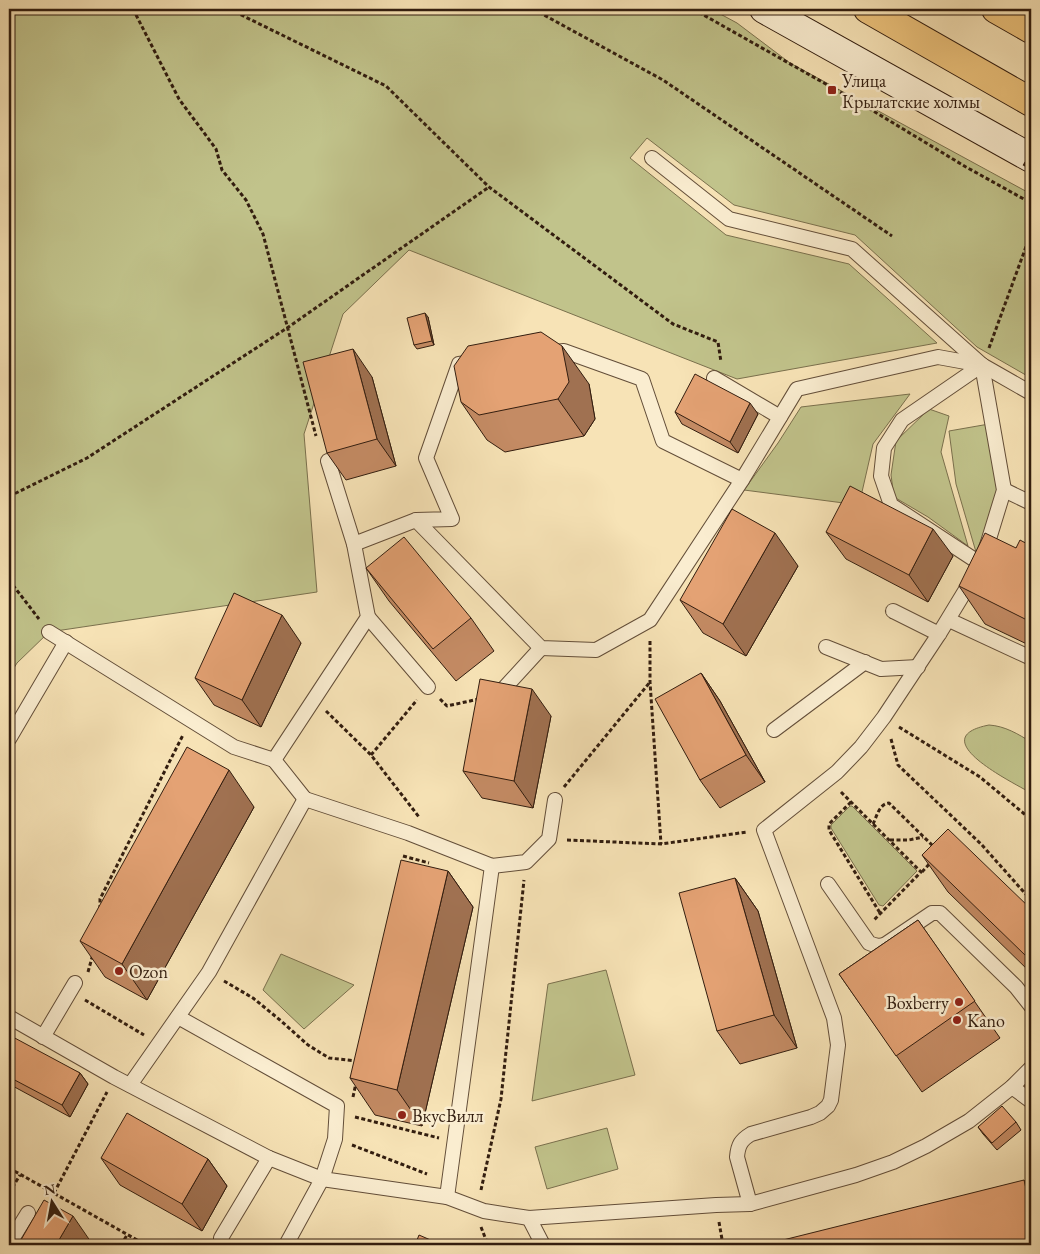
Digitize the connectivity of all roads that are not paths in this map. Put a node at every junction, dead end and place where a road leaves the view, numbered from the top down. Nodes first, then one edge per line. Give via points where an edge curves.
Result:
1 (764, 9) edge
2 (868, 9) edge
3 (996, 9) edge
4 (1031, 29) edge
5 (1031, 102) edge
6 (652, 158) dead end
7 (1027, 162) edge
8 (535, 355) edge
9 (478, 362) edge
10 (982, 365) junction
11 (719, 381) road end
12 (1031, 393) edge
13 (780, 417) junction
14 (328, 461) edge
15 (742, 480) junction
16 (1004, 490) junction
17 (1031, 503) edge
18 (416, 520) junction
19 (354, 544) junction
20 (981, 564) junction
21 (893, 611) dead end
22 (368, 616) junction
23 (949, 620) junction
24 (49, 632) road end
25 (939, 634) junction
26 (66, 642) junction
27 (826, 647) dead end
28 (541, 648) junction
29 (1031, 658) edge
30 (865, 662) junction
31 (918, 667) junction
32 (428, 687) edge
33 (498, 695) edge
34 (774, 730) dead end
35 (9, 740) edge
36 (274, 760) junction
37 (305, 799) junction
38 (555, 800) road end
39 (492, 866) junction
40 (828, 884) dead end
41 (80, 981) road end
42 (1031, 1006) edge
43 (9, 1017) edge
44 (178, 1017) junction
45 (43, 1038) junction
46 (1031, 1068) edge
47 (130, 1085) junction
48 (1012, 1087) junction
49 (1031, 1101) edge
50 (269, 1158) junction
51 (322, 1179) junction
52 (448, 1190) junction
53 (750, 1204) junction
54 (28, 1213) dead end
55 (529, 1218) junction
56 (221, 1238) dead end
57 (9, 1244) edge
58 (286, 1245) edge
59 (543, 1245) edge

1 - 7 main road
2 - 5 main road
3 - 4 main road
6 - 10 lane via 729,219 852,249
8 - 15 lane via 564,351 642,378 663,441
9 - 18 lane via 458,364 426,458 452,519
10 - 12 lane
10 - 13 lane via 938,357 797,389
10 - 16 lane
10 - 20 lane via 902,420 884,448 881,476 891,505
11 - 13 lane
13 - 15 lane
14 - 19 lane
15 - 28 lane via 650,620 596,650
16 - 17 lane
16 - 20 lane
18 - 19 lane
18 - 28 lane
19 - 22 lane
20 - 23 lane
21 - 25 lane
22 - 32 lane
22 - 36 lane
23 - 25 lane
23 - 29 lane
24 - 26 lane
25 - 31 lane
26 - 35 lane
26 - 36 lane via 234,747
27 - 30 lane
28 - 33 lane
30 - 31 lane via 880,669
30 - 34 lane
31 - 53 lane via 861,747 837,772 764,830 834,1018 838,1046 831,1100 824,1110 811,1117 751,1134 740,1143 737,1157
36 - 37 lane
37 - 39 lane via 408,833
37 - 44 lane via 209,972
38 - 39 lane via 549,839 526,862
39 - 52 lane
40 - 42 lane via 874,946 882,946 928,915 940,913 1016,987
41 - 45 lane
43 - 45 lane
44 - 47 lane
44 - 51 lane via 338,1106 334,1139
45 - 47 lane
46 - 48 lane
47 - 50 lane
48 - 49 lane
48 - 53 lane via 969,1121 893,1162
50 - 51 lane
50 - 56 lane
51 - 52 lane
51 - 58 lane
52 - 55 lane via 484,1211
53 - 55 lane
54 - 57 lane
55 - 59 lane

